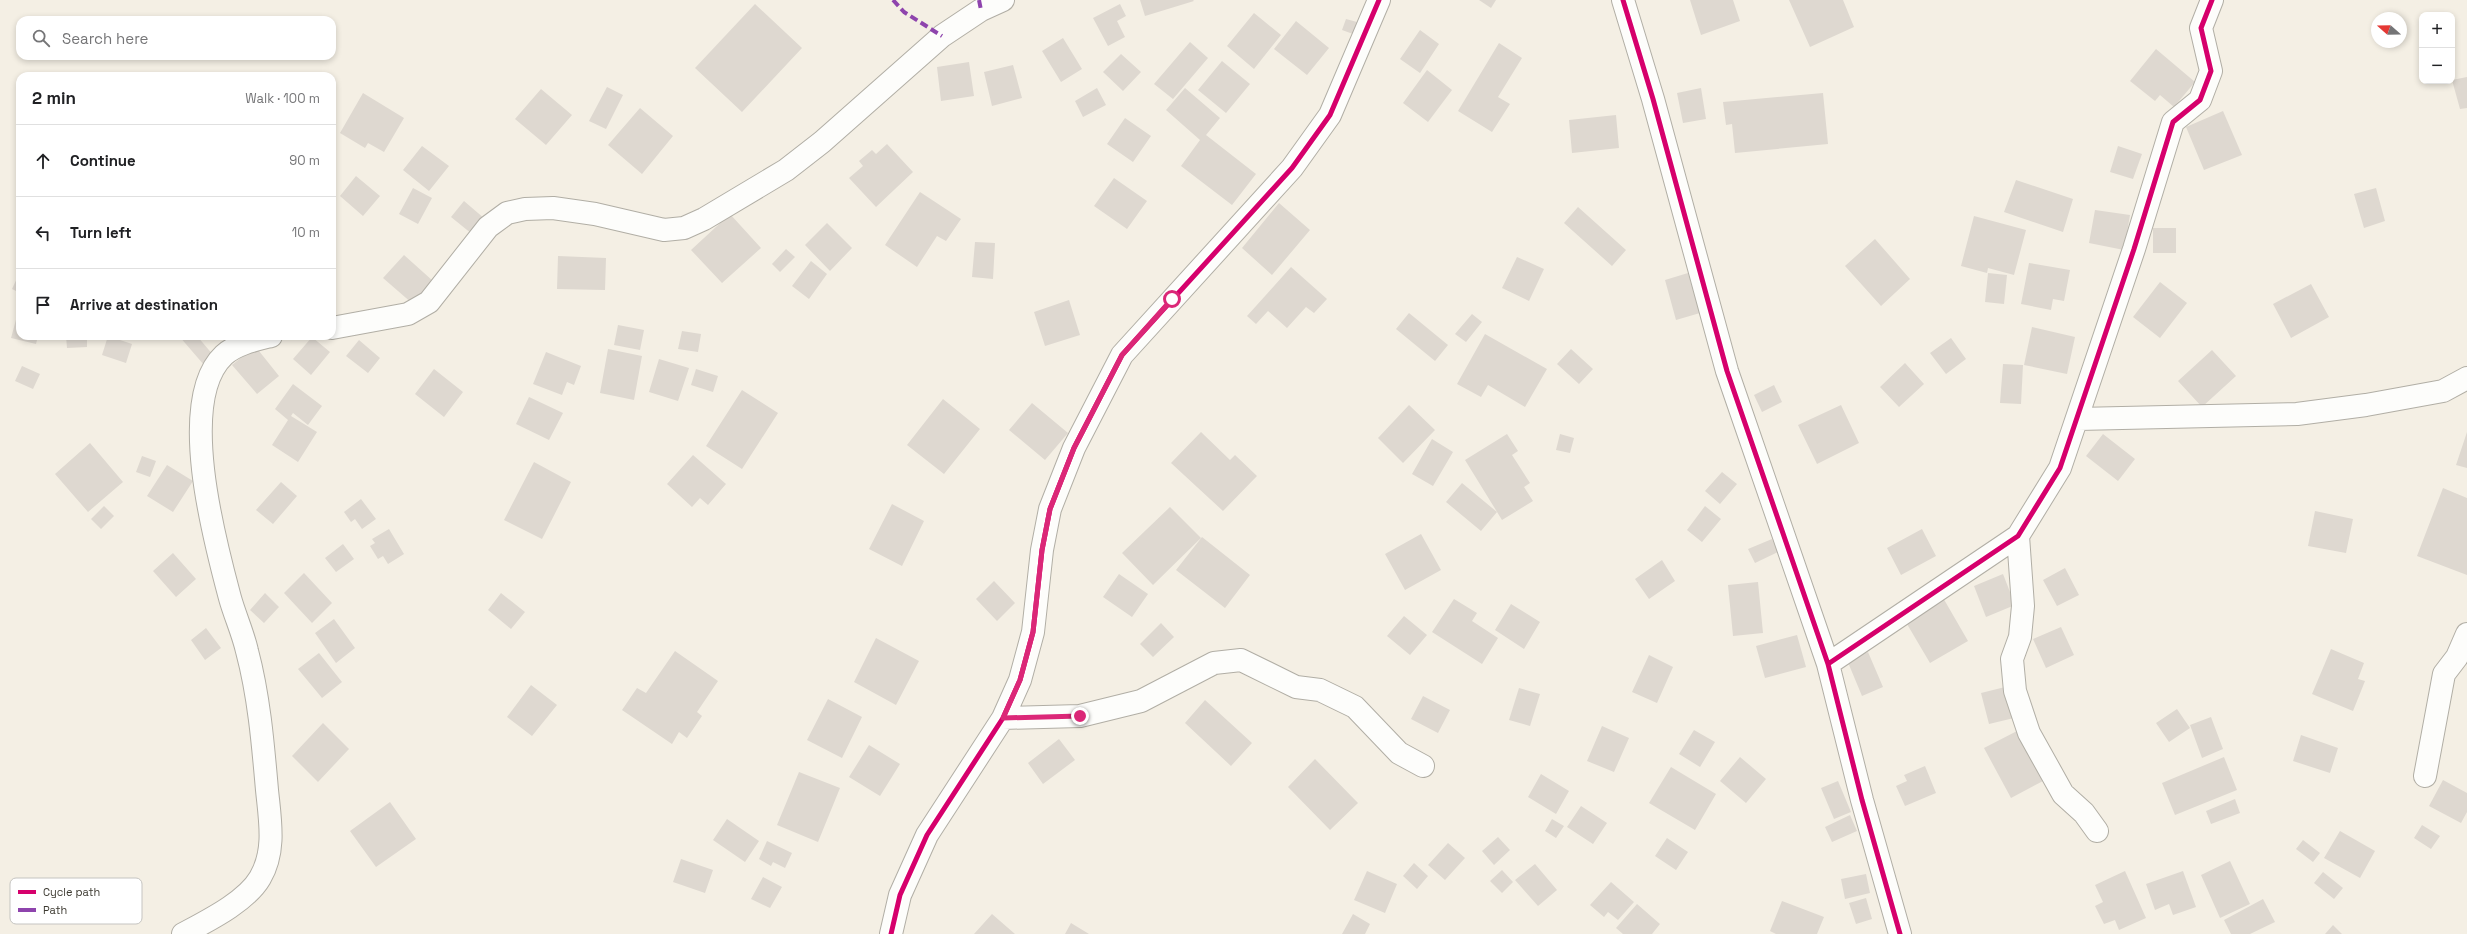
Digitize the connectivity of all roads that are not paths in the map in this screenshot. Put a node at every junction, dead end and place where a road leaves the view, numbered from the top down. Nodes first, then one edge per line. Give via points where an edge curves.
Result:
1 (1003, 0) edge
2 (1379, 0) edge
3 (1623, 0) edge
4 (2212, 0) edge
5 (336, 327) edge
6 (256, 340) edge
7 (2467, 378) edge
8 (2078, 419) junction
9 (2018, 536) junction
10 (2467, 634) edge
11 (1828, 664) junction
12 (1003, 718) junction
13 (1423, 766) dead end
14 (2425, 776) dead end
15 (2097, 831) dead end
16 (183, 934) edge
17 (891, 934) edge
18 (1900, 934) edge

1 - 5 street via 981,10 942,36 822,142 786,170 704,219 684,228 664,230 595,214 553,208 525,209 507,213 488,227 429,302 408,314
2 - 12 street via 1330,115 1292,168 1122,355 1074,448 1050,509 1042,550 1033,632 1020,680
3 - 11 street via 1653,99 1727,371
4 - 8 street via 2202,28 2211,71 2200,100 2173,122
6 - 16 street via 244,343 224,355 214,367 201,405 201,450 206,500 230,598 248,651 262,733 271,827 270,856 260,879 239,899 218,916
7 - 8 street via 2443,390 2366,405 2297,414
8 - 9 street via 2060,468
9 - 11 street
9 - 15 street via 2023,606 2020,637 2012,659 2015,691 2029,733 2063,794 2084,813
10 - 14 street via 2457,657 2444,674
11 - 18 street via 1862,800
12 - 13 street via 1080,716 1141,701 1214,663 1240,660 1296,687 1320,690 1355,707 1399,752
12 - 17 street via 927,835 900,895

